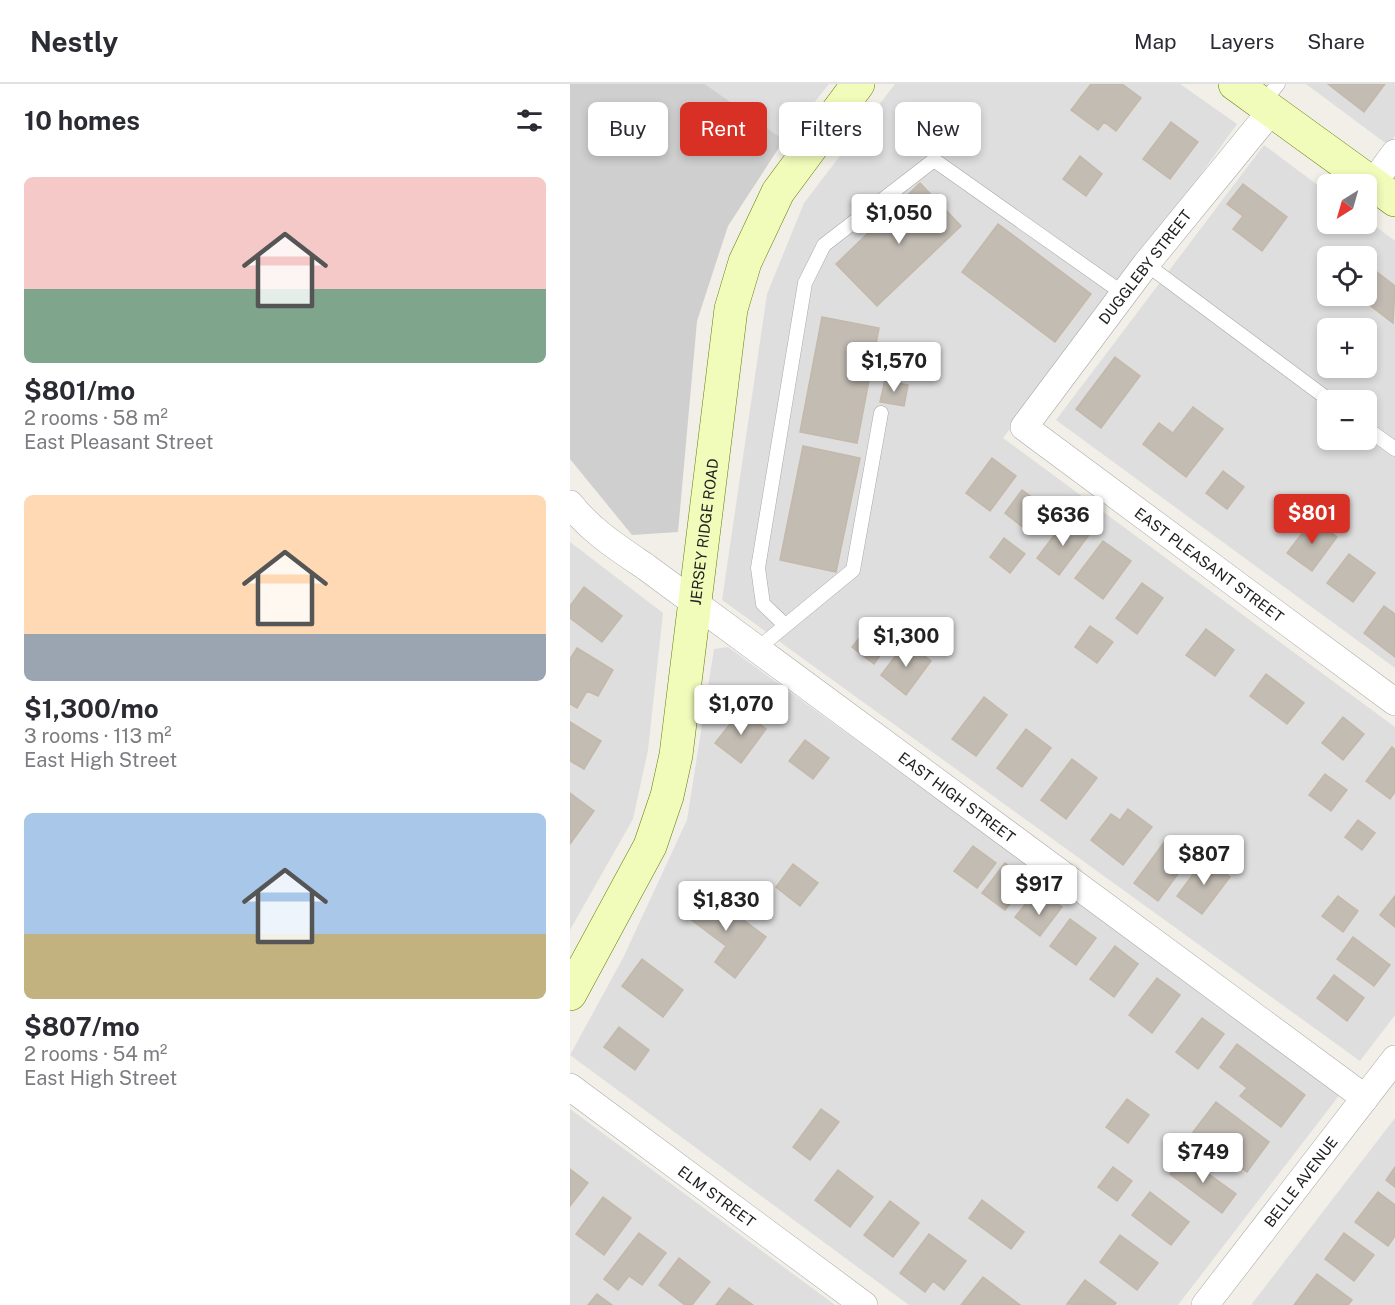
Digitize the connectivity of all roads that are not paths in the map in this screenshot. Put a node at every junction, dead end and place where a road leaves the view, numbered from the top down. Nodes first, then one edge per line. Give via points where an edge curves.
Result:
1 (858, 84) edge
2 (1235, 84) edge
3 (1270, 100) edge
4 (1395, 153) edge
5 (1384, 191) edge
6 (1146, 264) junction
7 (1124, 294) junction
8 (1317, 391) edge
9 (881, 413) dead end
10 (1024, 427) joint
11 (1377, 436) edge
12 (1395, 450) edge
13 (570, 504) edge
14 (693, 602) junction
15 (785, 625) junction
16 (757, 649) junction
17 (1395, 702) edge
18 (570, 994) edge
19 (1395, 1059) edge
20 (570, 1087) edge
21 (1365, 1098) junction
22 (864, 1305) edge
23 (1205, 1305) edge

1 - 14 street, JERSEY RIDGE ROAD via 778,192 745,262 731,309
2 - 3 street
3 - 5 street
3 - 6 street, DUGGLEBY STREET
4 - 5 street
6 - 7 street, DUGGLEBY STREET
6 - 8 lane
7 - 10 street, DUGGLEBY STREET
7 - 15 lane via 934,160 824,245 806,283 758,568 763,604
9 - 15 lane via 853,570
10 - 17 street, EAST PLEASANT STREET
11 - 12 lane
13 - 14 street via 611,544
14 - 16 street, EAST HIGH STREET
14 - 18 street, JERSEY RIDGE ROAD via 676,755 658,826
15 - 16 lane
16 - 21 street, EAST HIGH STREET
19 - 21 street, BELLE AVENUE
20 - 22 street, ELM STREET
21 - 23 street, BELLE AVENUE

